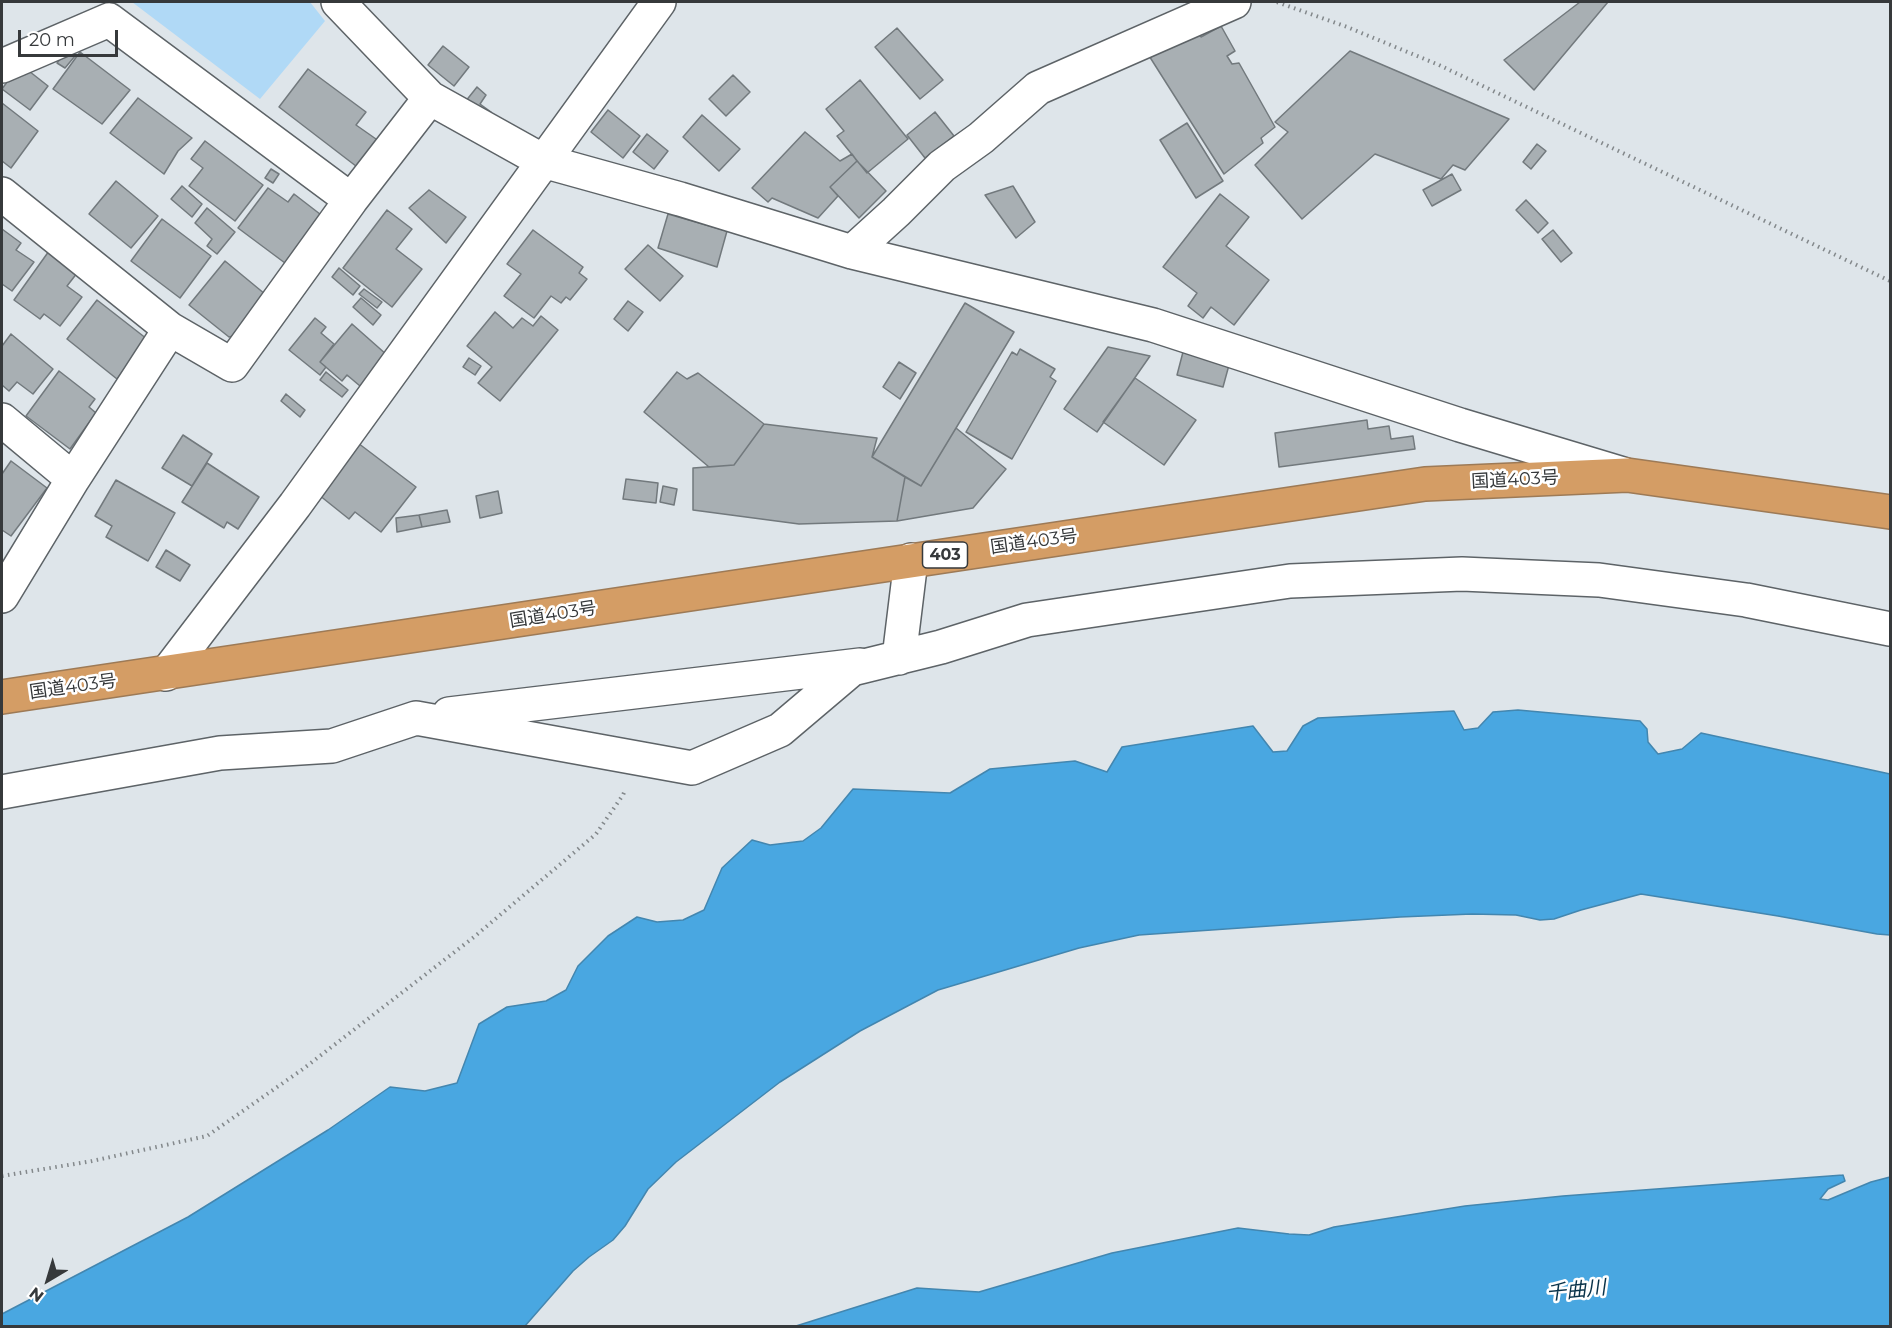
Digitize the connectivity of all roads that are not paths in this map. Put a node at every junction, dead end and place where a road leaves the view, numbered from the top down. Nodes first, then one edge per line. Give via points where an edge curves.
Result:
1 (338, 2) edge
2 (659, 2) edge
3 (1234, 2) edge
4 (2, 66) edge
5 (430, 98) junction
6 (543, 161) junction
7 (2, 194) edge
8 (351, 200) junction
9 (852, 252) junction
10 (170, 329) junction
11 (2, 420) edge
12 (1627, 475) junction
13 (73, 479) junction
14 (1890, 512) edge
15 (911, 560) junction
16 (2, 596) edge
17 (1890, 629) edge
18 (891, 660) junction
19 (166, 674) junction
20 (2, 697) edge
21 (417, 718) junction
22 (2, 792) edge

1 - 5 street
2 - 6 street
3 - 9 street via 1038,88 942,166
4 - 8 street via 109,20
5 - 6 street
5 - 8 street
6 - 9 street
6 - 19 street via 295,505
7 - 10 street
8 - 10 street via 232,365
9 - 12 street via 1154,325 1449,422
10 - 13 street
11 - 13 street
12 - 14 highway, 国道403号 / 403
12 - 15 highway, 国道403号 / 403 via 1425,484
13 - 16 street
15 - 18 street
15 - 19 highway, 国道403号 / 403
17 - 18 street via 1746,600 1599,580 1462,574 1290,581 1027,620
18 - 21 street
18 - 21 street via 852,669 780,730 692,768
19 - 20 highway, 国道403号 / 403
21 - 22 street via 332,746 220,753

